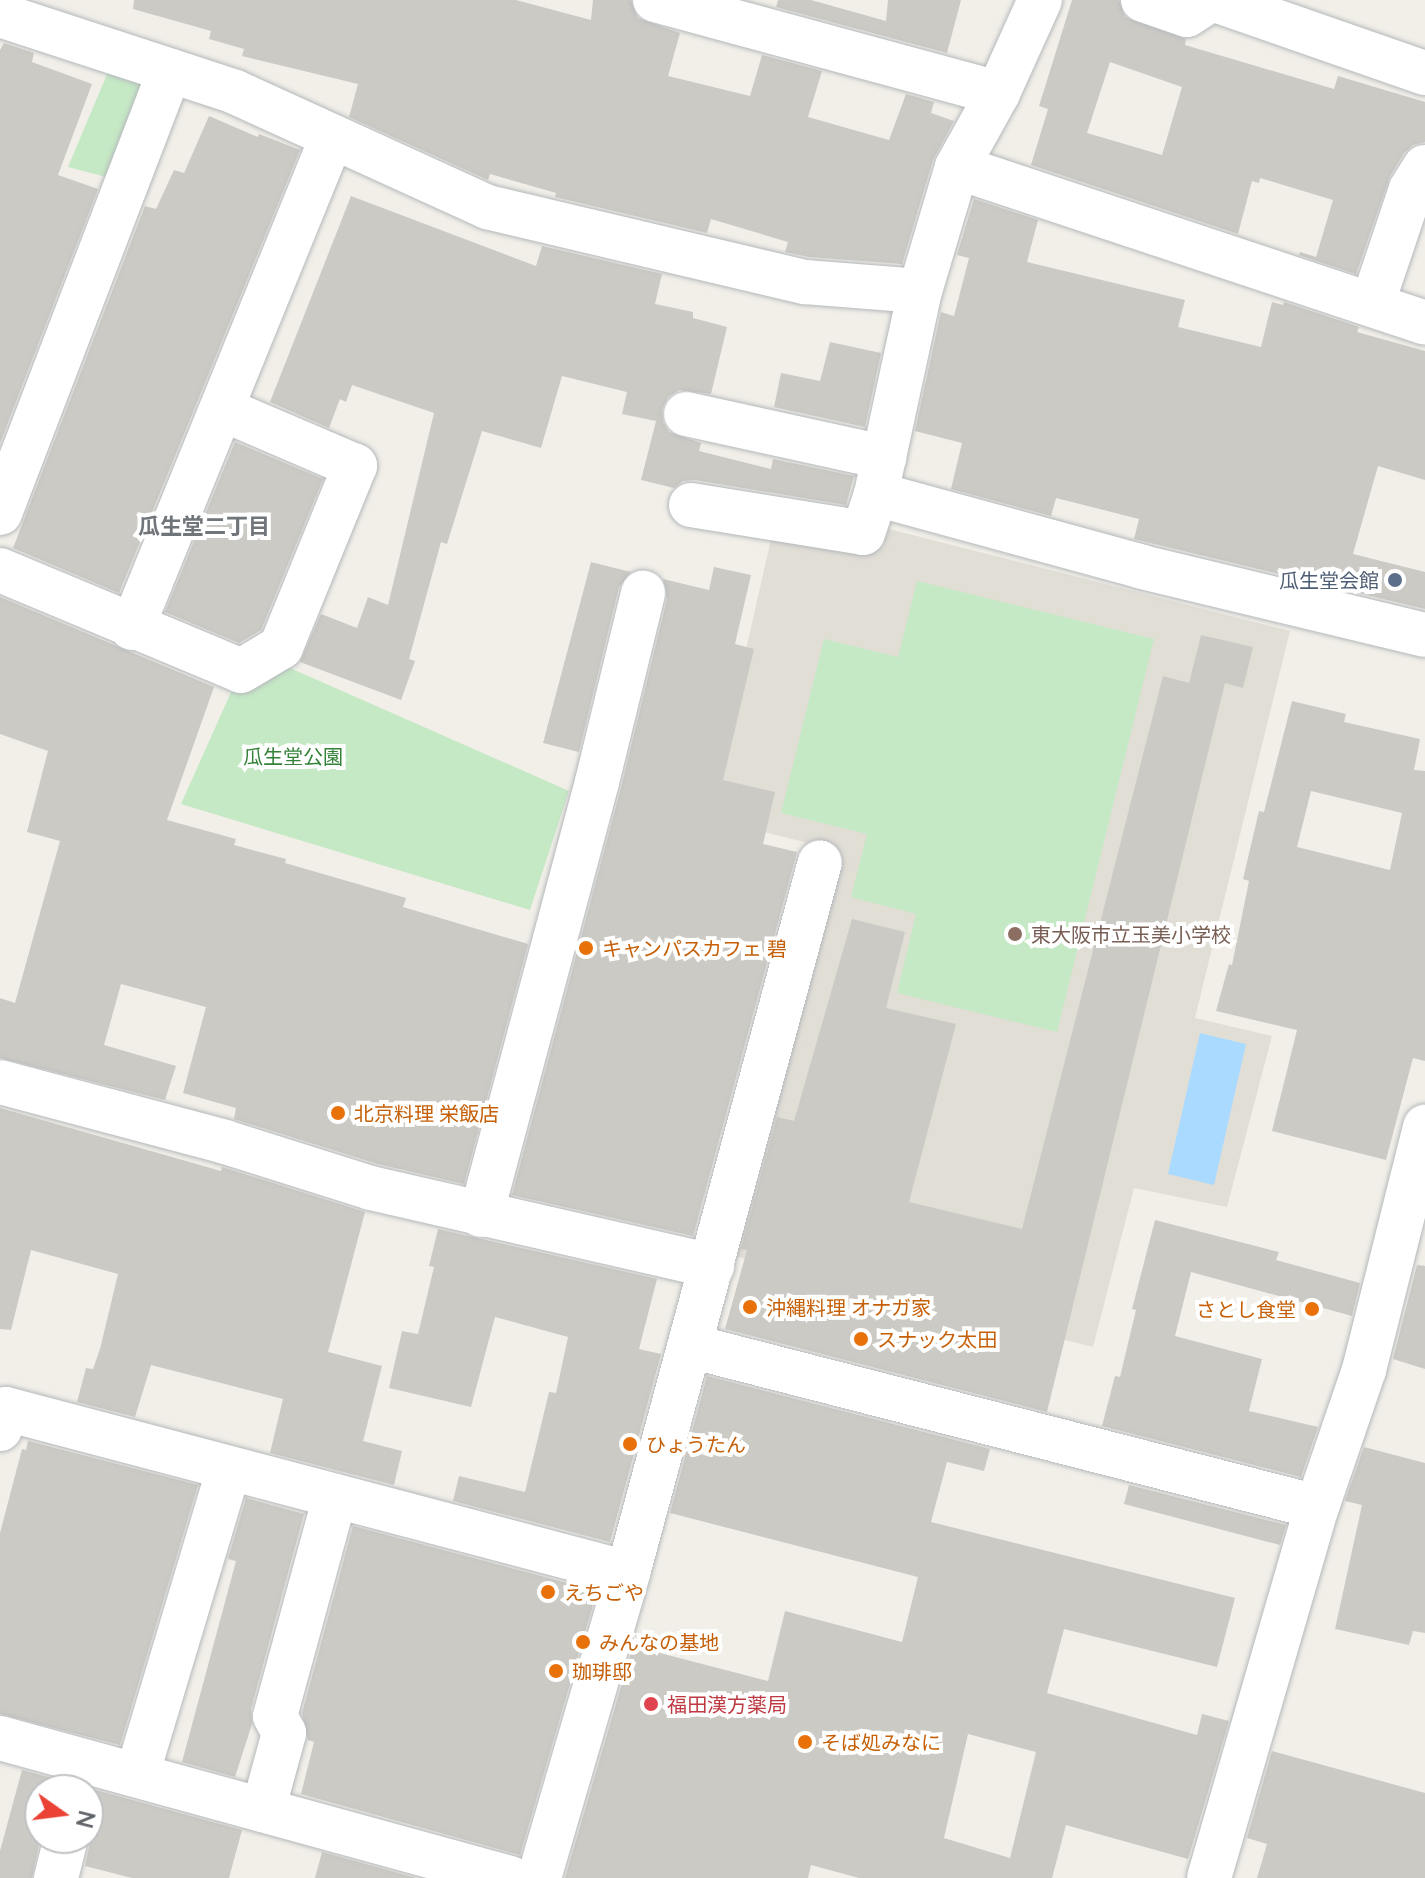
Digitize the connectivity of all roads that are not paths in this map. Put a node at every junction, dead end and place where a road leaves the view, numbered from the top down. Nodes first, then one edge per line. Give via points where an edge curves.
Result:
1 (1040, 0) edge
2 (1143, 0) edge
3 (1212, 0) edge
4 (675, 3) edge
5 (0, 15) edge
6 (170, 70) junction
7 (1425, 73) edge
8 (998, 93) junction
9 (332, 137) junction
10 (957, 167) junction
11 (1425, 167) edge
12 (920, 291) junction
13 (1372, 305) junction
14 (1425, 323) edge
15 (222, 409) junction
16 (686, 414) dead end
17 (880, 475) junction
18 (691, 505) dead end
19 (0, 513) edge
20 (0, 570) edge
21 (643, 593) dead end
22 (132, 628) junction
23 (1425, 635) edge
24 (820, 862) dead end
25 (0, 1082) edge
26 (1425, 1127) edge
27 (1420, 1171) edge
28 (481, 1215) junction
29 (712, 1266) junction
30 (690, 1346) junction
31 (0, 1429) edge
32 (229, 1468) junction
33 (335, 1496) junction
34 (1317, 1507) junction
35 (628, 1573) junction
36 (0, 1738) edge
37 (137, 1775) junction
38 (263, 1810) junction
39 (62, 1854) edge
40 (56, 1878) edge
41 (510, 1878) edge
42 (539, 1878) edge
43 (1209, 1878) edge

1 - 8 street
2 - 3 street via 1187,15
3 - 7 street
4 - 8 street
5 - 6 street
6 - 9 street via 235,92
6 - 19 street
8 - 10 street
9 - 12 street via 487,207 805,282
9 - 15 street
10 - 12 street
10 - 13 street
11 - 13 street via 1411,189
12 - 17 street
13 - 14 street
15 - 22 street
15 - 22 street via 355,466 293,619 281,647 241,671
16 - 17 street
17 - 18 street via 863,533
17 - 23 street via 1142,567
20 - 22 street
21 - 28 street
24 - 29 street
25 - 28 street
26 - 27 street
27 - 34 street via 1364,1370
28 - 29 street
29 - 30 street
30 - 34 street
30 - 35 street
31 - 32 street via 6,1409
32 - 33 street
32 - 37 street
33 - 35 street
33 - 38 street via 275,1716 284,1733
34 - 43 street
35 - 42 street
36 - 37 street
37 - 38 street
38 - 41 street
39 - 40 street

